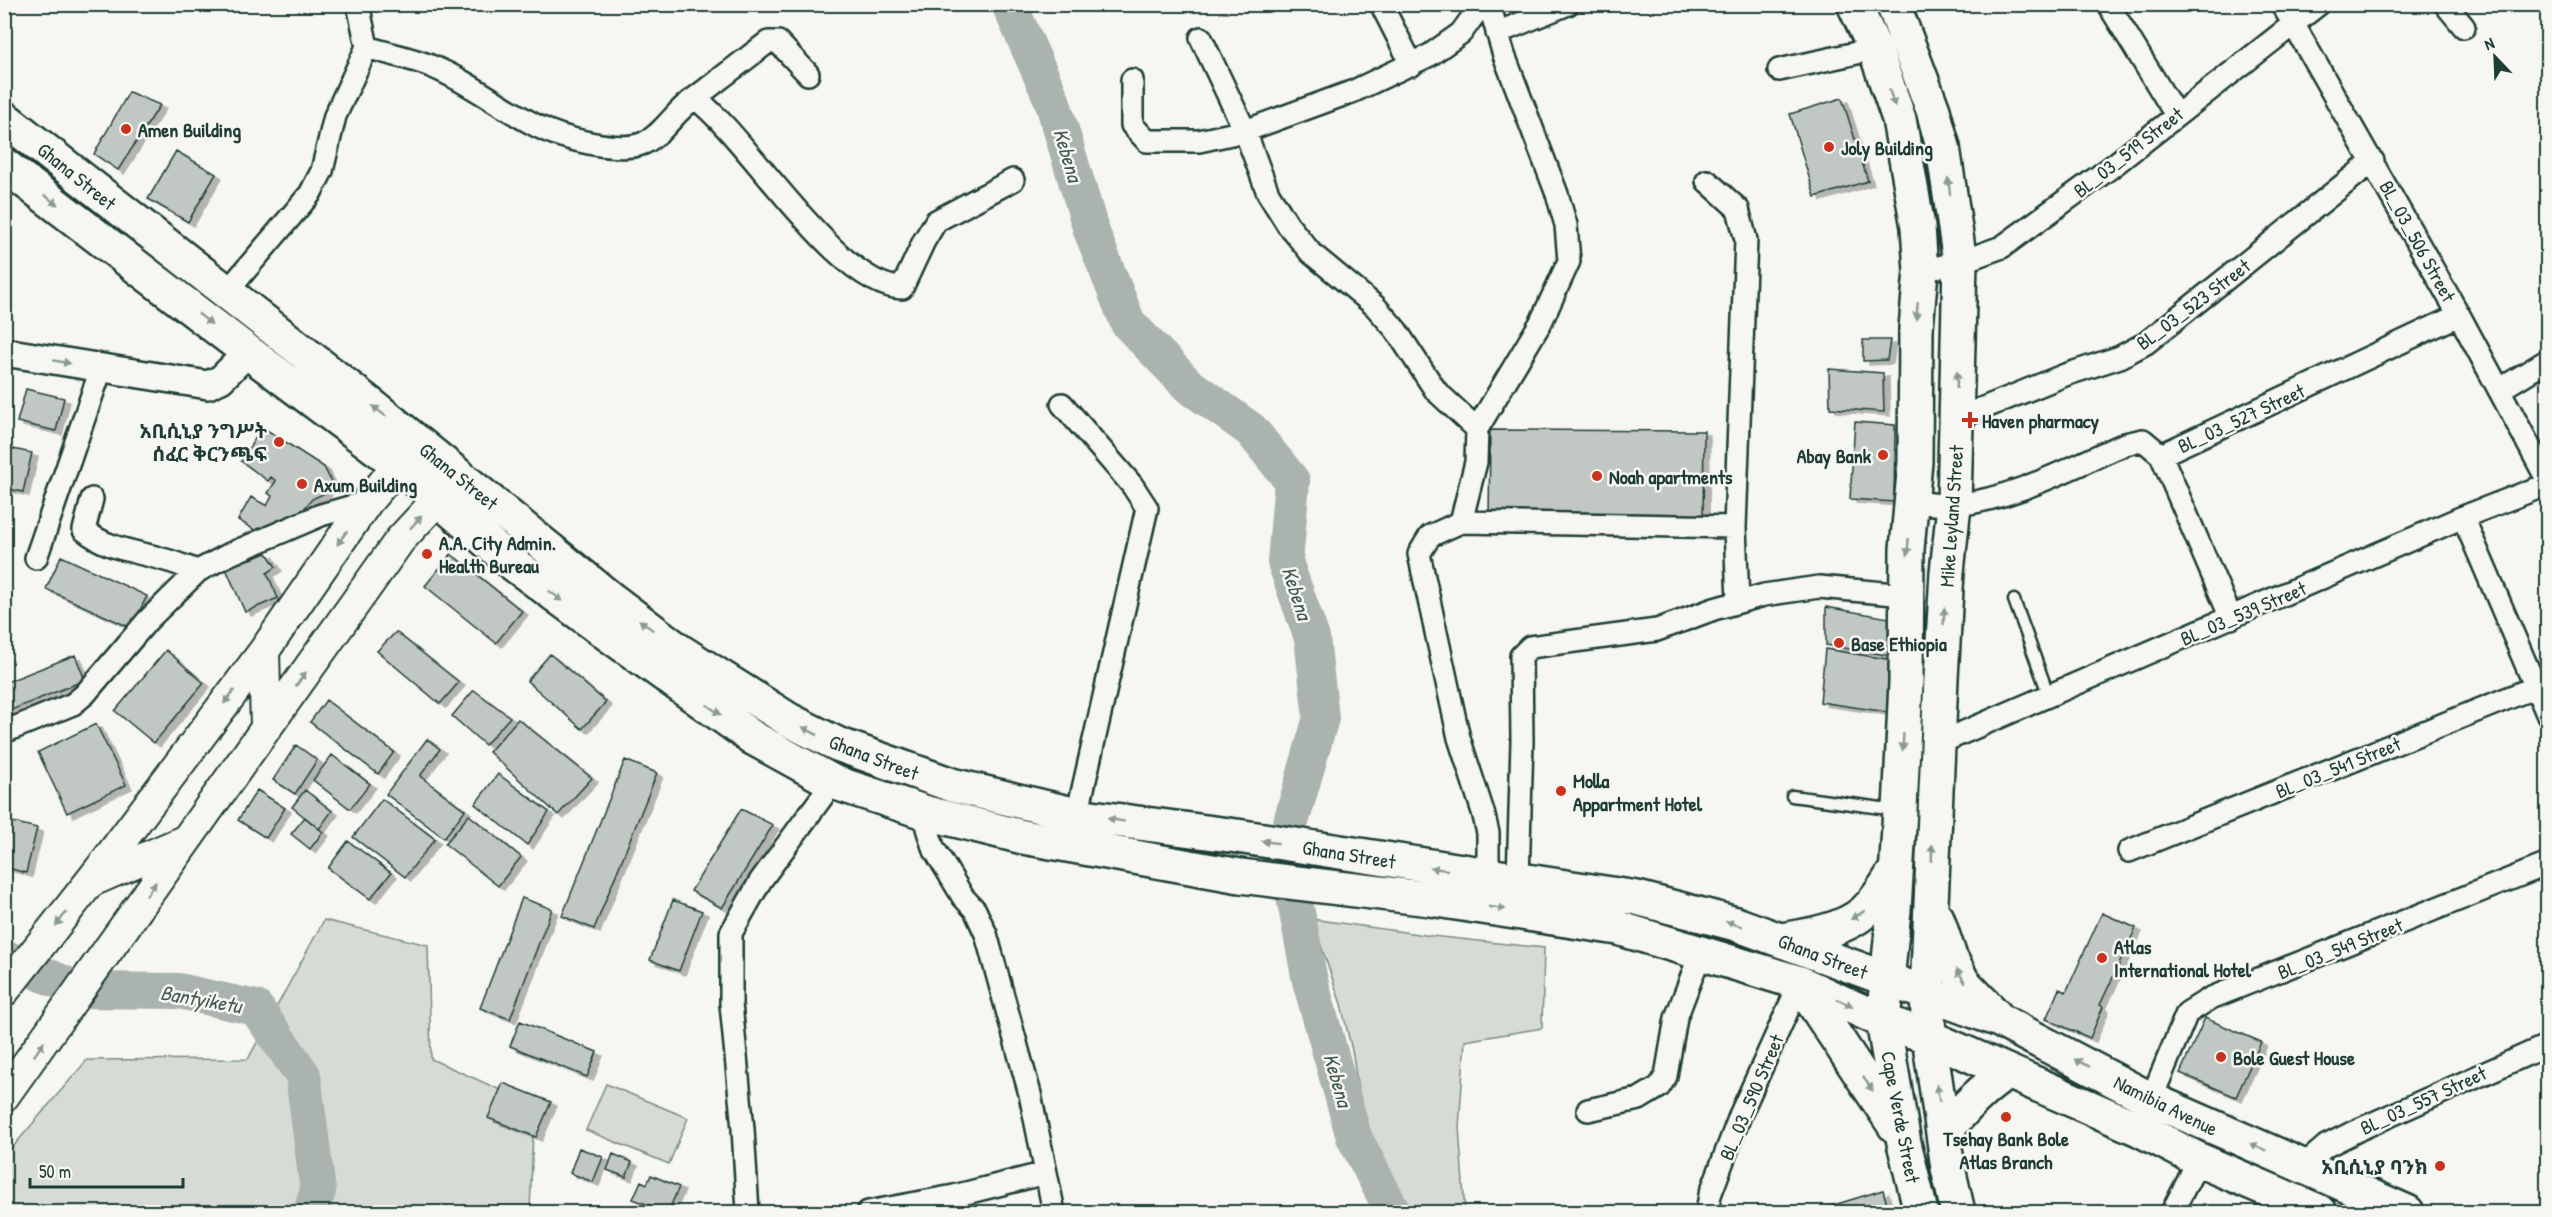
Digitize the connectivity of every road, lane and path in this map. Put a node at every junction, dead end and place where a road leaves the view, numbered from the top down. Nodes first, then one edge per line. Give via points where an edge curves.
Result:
1 (358, 4) edge
2 (1381, 4) edge
3 (1482, 4) edge
4 (1489, 4) edge
5 (1568, 4) edge
6 (1854, 4) edge
7 (1893, 4) edge
8 (2108, 4) edge
9 (2282, 4) edge
10 (2319, 4) edge
11 (2445, 4) edge
12 (2293, 24) junction
13 (2464, 27) dead end
14 (1497, 33) junction
15 (1201, 38) dead end
16 (367, 47) junction
17 (1875, 49) junction
18 (1412, 65) junction
19 (1779, 70) dead end
20 (808, 74) dead end
21 (1132, 80) dead end
22 (695, 98) junction
23 (2176, 115) junction
24 (4, 118) edge
25 (1245, 131) junction
26 (2373, 161) junction
27 (4, 165) edge
28 (1013, 180) dead end
29 (1707, 181) dead end
30 (1960, 262) junction
31 (1921, 271) junction
32 (226, 293) junction
33 (2459, 315) junction
34 (4, 352) edge
35 (248, 352) junction
36 (2547, 360) edge
37 (101, 369) junction
38 (2499, 390) junction
39 (1062, 404) dead end
40 (1956, 419) junction
41 (1477, 429) junction
42 (408, 454) junction
43 (2161, 455) junction
44 (2547, 483) edge
45 (449, 488) junction
46 (92, 499) dead end
47 (367, 502) junction
48 (1911, 502) junction
49 (1954, 505) junction
50 (2463, 518) junction
51 (1461, 522) junction
52 (1735, 527) junction
53 (534, 535) junction
54 (36, 558) dead end
55 (512, 563) junction
56 (198, 572) junction
57 (1905, 595) junction
58 (2014, 600) dead end
59 (1738, 602) junction
60 (2231, 618) junction
61 (264, 651) junction
62 (2542, 685) edge
63 (2049, 696) junction
64 (2547, 716) edge
65 (266, 728) junction
66 (4, 732) edge
67 (1939, 743) junction
68 (833, 782) junction
69 (1792, 796) dead end
70 (1900, 810) junction
71 (927, 813) junction
72 (1077, 815) junction
73 (1161, 828) junction
74 (186, 840) junction
75 (2129, 851) dead end
76 (1157, 860) junction
77 (2547, 864) edge
78 (1895, 871) junction
79 (1503, 878) junction
80 (90, 882) junction
81 (1931, 900) junction
82 (1781, 940) junction
83 (1701, 952) junction
84 (1886, 980) junction
85 (1800, 983) junction
86 (4, 991) edge
87 (1927, 994) junction
88 (1999, 1020) junction
89 (1883, 1021) junction
90 (1929, 1037) junction
91 (2547, 1045) edge
92 (2008, 1072) junction
93 (4, 1096) edge
94 (2150, 1099) junction
95 (1588, 1110) dead end
96 (2141, 1130) junction
97 (1945, 1132) junction
98 (1904, 1143) junction
99 (2199, 1160) junction
100 (2304, 1165) junction
101 (1046, 1173) junction
102 (748, 1212) edge
103 (868, 1212) edge
104 (1054, 1212) edge
105 (1707, 1212) edge
106 (1921, 1212) edge
107 (1958, 1212) edge
108 (2172, 1212) edge
109 (2320, 1212) edge
110 (2407, 1212) edge

1 - 16 street
2 - 18 street
3 - 18 street via 1461,33
4 - 14 street
5 - 14 street
6 - 17 main road, Mike Leyland Street
30 -> 7 main road, Mike Leyland Street via 1943,147
8 - 23 street
9 - 12 street, BL_03_506 Street
10 - 12 street, BL_03_519 Street
11 - 13 street
12 - 23 street, BL_03_519 Street
12 - 26 street, BL_03_506 Street
14 - 41 street via 1557,194 1566,225 1569,261 1541,322
15 - 25 street
16 - 22 street via 432,67 478,89 537,127 590,143 642,144 657,134 682,105
16 - 32 street via 335,116 322,171 309,194
17 - 19 street
17 -> 31 main road, Mike Leyland Street via 1901,131 1918,227
18 - 25 street
20 - 22 street via 778,42 768,42
21 - 25 street via 1132,125 1147,141 1199,141
22 - 28 street via 713,111 832,247 858,269 893,288 902,288 936,221
23 - 30 street, BL_03_519 Street via 2002,247
24 - 32 main road, Ghana Street
25 - 41 street via 1268,193 1288,225 1311,253 1375,306 1436,390
26 - 33 street, BL_03_506 Street
26 - 40 street, BL_03_523 Street via 2145,343 2120,357
27 -> 35 main road, Ghana Street
29 - 52 street via 1738,209 1746,240
30 - 31 street, BL_03_519 Street
40 -> 30 main road, Mike Leyland Street
31 -> 48 main road, Mike Leyland Street
42 -> 32 main road, Ghana Street
33 - 38 street, BL_03_506 Street
33 - 43 street, BL_03_527 Street
34 -> 37 street
35 - 37 street via 221,379 207,385
35 - 42 main road, Ghana Street
36 - 38 street
37 - 54 street
38 - 44 street, BL_03_506 Street
39 - 72 street via 1147,508
40 - 49 main road, Mike Leyland Street
41 - 51 street via 1476,462
42 - 45 main road, Ghana Street
42 - 47 main road
43 - 49 street, BL_03_527 Street via 2143,441 2125,444 2020,489
43 - 60 street
44 - 50 street, BL_03_539 Street
45 - 53 main road, Ghana Street
45 - 55 main road, Ghana Street
65 -> 45 main road via 400,540
46 - 56 street via 84,530 92,537
47 - 56 street via 321,515
47 -> 61 main road
48 - 49 street, BL_03_527 Street
48 -> 57 main road, Mike Leyland Street
67 -> 49 main road, Mike Leyland Street
50 - 60 street, BL_03_539 Street
50 - 62 street
51 - 52 street
51 - 79 street via 1430,536 1419,554 1459,738
52 - 59 street
53 - 55 main road
72 -> 53 main road, Ghana Street via 1011,801 908,771 837,744 789,720 678,650
55 -> 68 main road, Ghana Street via 753,738
56 - 66 street via 148,620 73,704
57 - 59 street via 1819,587
57 -> 70 main road, Mike Leyland Street via 1906,682
58 - 63 lane
59 - 79 street via 1657,630 1544,645 1530,648 1521,656 1522,741
60 - 63 street, BL_03_539 Street
61 - 65 main road
61 -> 80 main road
62 - 64 street
62 - 75 street, BL_03_541 Street
63 - 67 street, BL_03_539 Street
65 - 74 main road
81 -> 67 main road, Mike Leyland Street
68 - 71 main road, Ghana Street
68 - 102 street via 761,879 731,933 731,1004
69 - 70 lane
70 - 78 main road, Mike Leyland Street
71 - 76 main road, Ghana Street via 1023,837
71 - 101 street via 933,848 975,910 986,934 1030,1094
73 -> 72 main road, Ghana Street
73 - 76 main road
79 -> 73 main road, Ghana Street via 1237,836
74 - 80 main road
93 -> 74 main road
76 -> 83 main road, Ghana Street via 1240,876 1618,928
77 - 94 street, BL_03_549 Street via 2211,998 2187,1013
78 -> 82 main road via 1863,914 1817,934
78 - 84 main road, Mike Leyland Street
82 -> 79 main road, Ghana Street via 1637,898
80 -> 86 main road
81 - 87 main road, Mike Leyland Street
88 -> 81 main road via 1963,982 1950,957
82 - 84 main road, Ghana Street
83 - 85 main road, Ghana Street
83 - 95 street via 1676,1018 1666,1076 1659,1087 1639,1099
84 - 87 main road, Ghana Street
84 - 89 main road, Cape Verde Street
85 -> 89 main road, Ghana Street
85 -> 98 main road via 1885,1108
85 - 105 street, BL_03_590 Street via 1741,1113
87 - 88 main road, Namibia Avenue
87 - 90 main road, Mike Leyland Street
94 -> 88 main road, Namibia Avenue
89 - 90 main road, Ghana Street
89 - 98 main road, Cape Verde Street
90 - 92 main road, Namibia Avenue
97 -> 90 main road, Cape Verde Street
91 - 100 street, BL_03_557 Street via 2358,1130 2326,1146
92 - 96 main road, Namibia Avenue
92 - 97 main road via 1987,1086
94 - 96 street, BL_03_549 Street
100 -> 94 main road, Namibia Avenue
96 - 99 main road, Namibia Avenue
97 - 107 main road, Cape Verde Street
98 - 106 main road, Cape Verde Street
99 - 108 street
99 - 109 main road, Namibia Avenue
100 - 110 main road, Namibia Avenue
101 - 103 street
101 - 104 street

